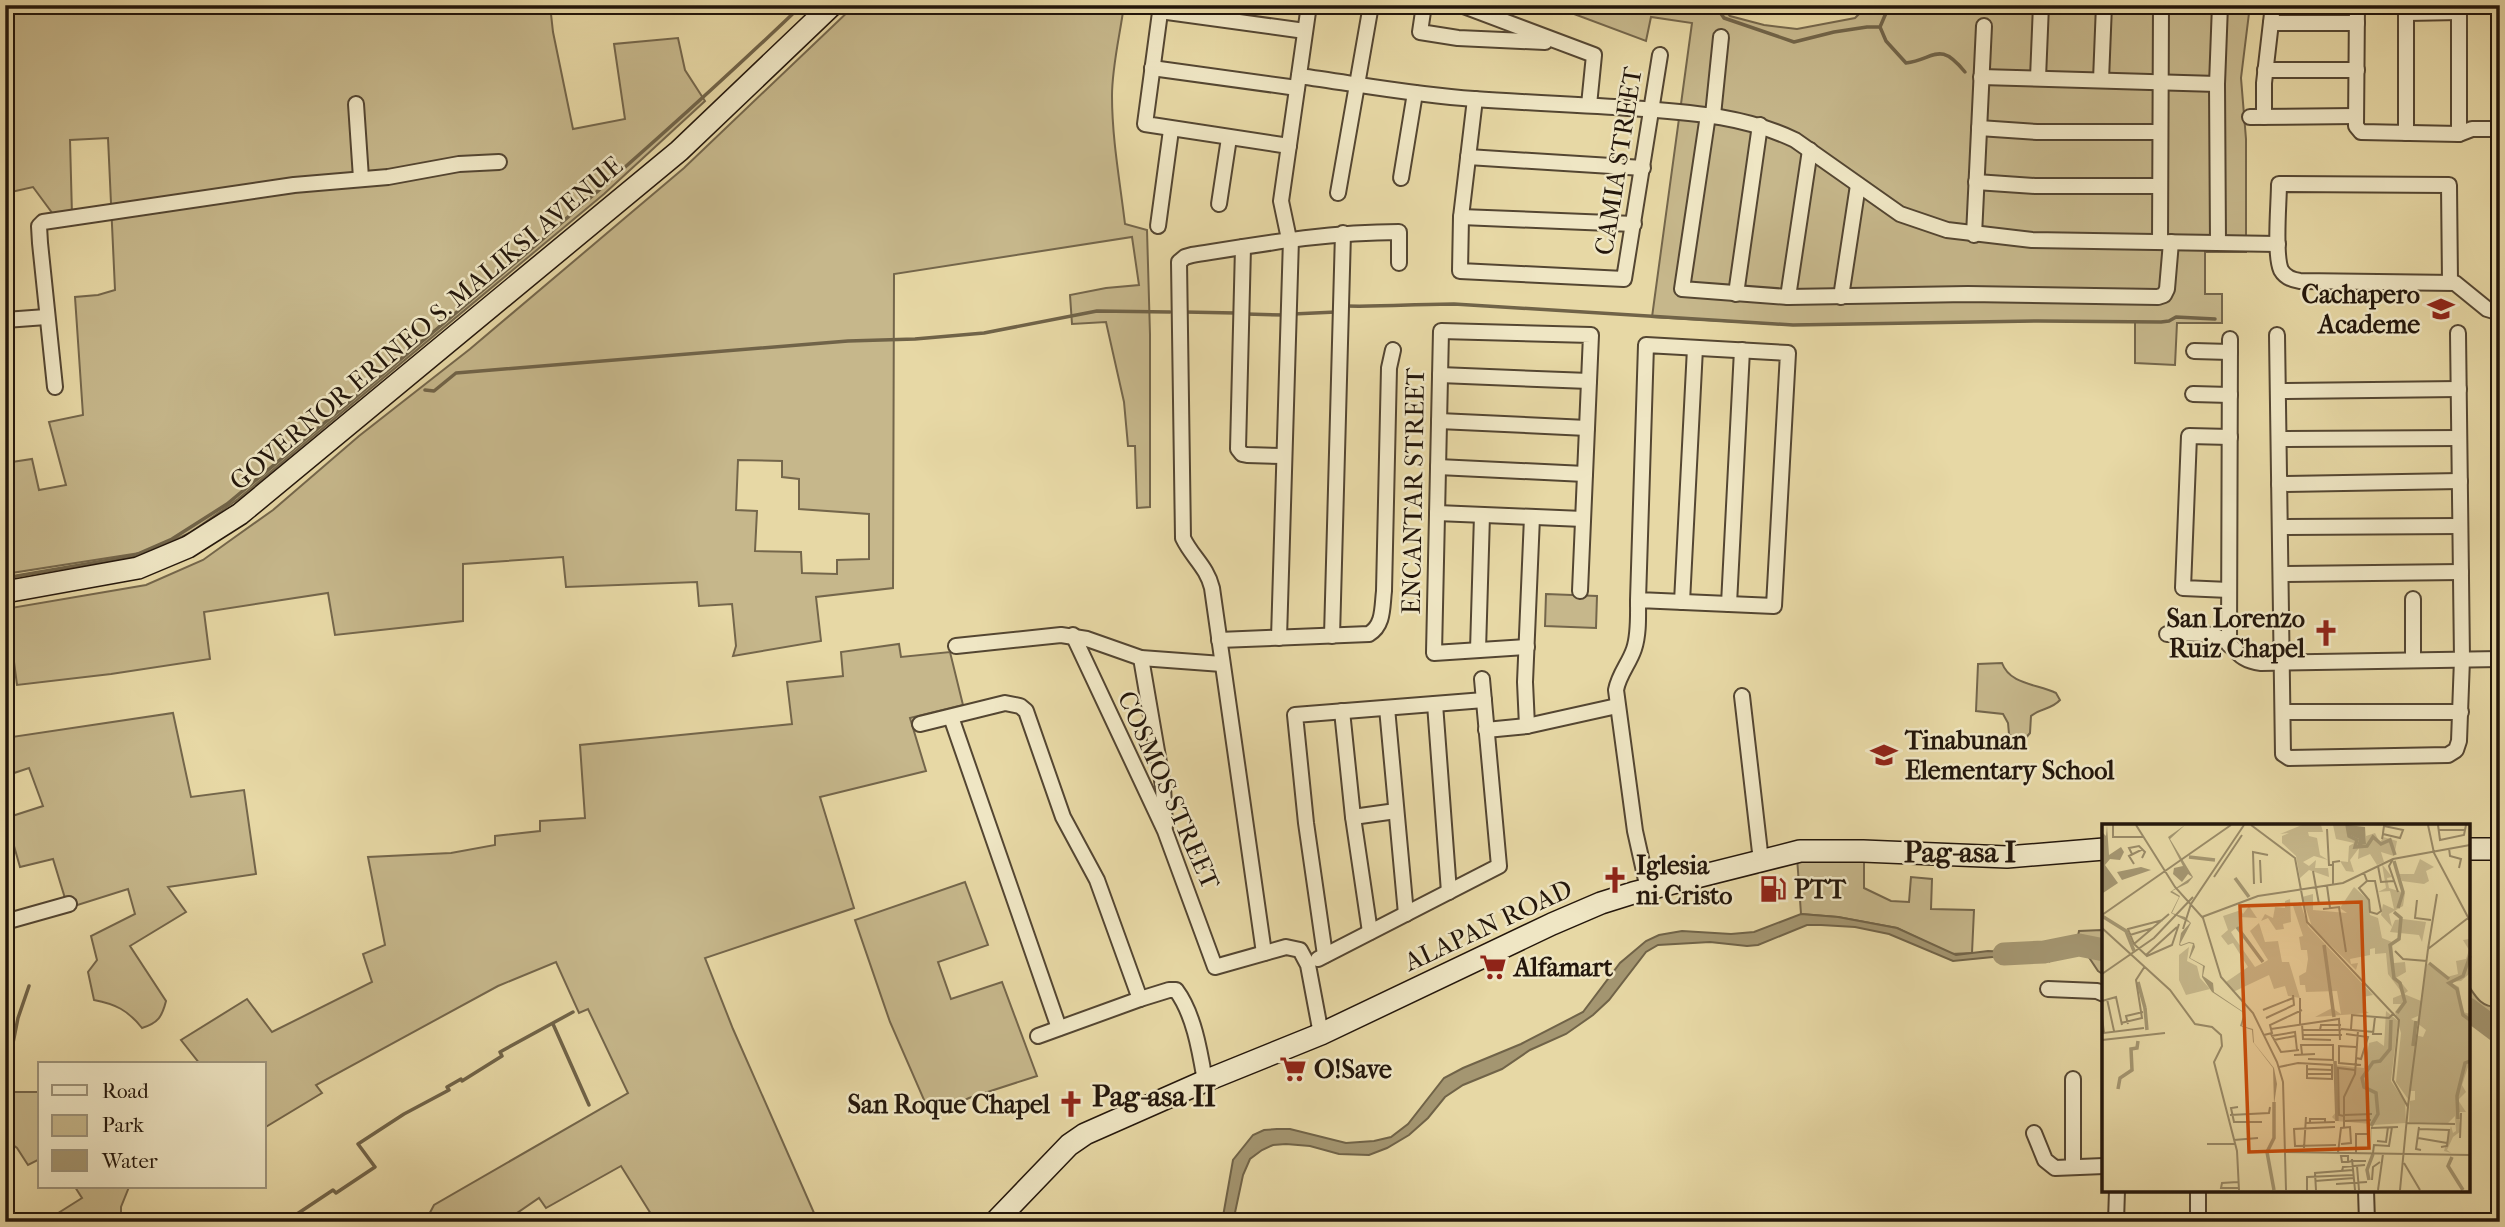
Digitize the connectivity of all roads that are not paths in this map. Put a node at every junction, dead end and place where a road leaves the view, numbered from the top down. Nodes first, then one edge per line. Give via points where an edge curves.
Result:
1 (832, 5) edge
2 (1309, 5) edge
3 (1371, 5) edge
4 (1424, 5) edge
5 (1461, 5) edge
6 (2041, 5) edge
7 (2104, 5) edge
8 (2161, 5) edge
9 (2220, 5) edge
10 (2273, 5) edge
11 (2357, 5) edge
12 (1161, 8) edge
13 (2406, 9) edge
14 (2459, 9) edge
15 (2271, 23) junction
16 (2357, 23) junction
17 (1984, 26) dead end
18 (1305, 31) junction
19 (1721, 37) dead end
20 (1557, 42) junction
21 (1660, 55) dead end
22 (1152, 68) junction
23 (2357, 69) junction
24 (2265, 70) junction
25 (1981, 77) junction
26 (2038, 78) junction
27 (2101, 80) junction
28 (1298, 82) junction
29 (2159, 82) junction
30 (1357, 84) junction
31 (2217, 84) junction
32 (1415, 93) junction
33 (1475, 99) junction
34 (356, 104) dead end
35 (1588, 105) junction
36 (1652, 110) junction
37 (1711, 115) junction
38 (2356, 116) junction
39 (1760, 125) junction
40 (1979, 128) junction
41 (2500, 129) edge
42 (1171, 130) junction
43 (2159, 132) junction
44 (2406, 133) junction
45 (2461, 134) junction
46 (1229, 138) junction
47 (2500, 138) edge
48 (1289, 146) junction
49 (1810, 150) junction
50 (1468, 157) junction
51 (499, 162) dead end
52 (1643, 168) junction
53 (361, 178) junction
54 (1401, 178) dead end
55 (1976, 182) junction
56 (1858, 185) junction
57 (2159, 186) junction
58 (1338, 192) dead end
59 (1219, 204) dead end
60 (1461, 217) junction
61 (1634, 224) junction
62 (1157, 226) dead end
63 (1343, 233) junction
64 (1974, 235) junction
65 (1290, 239) junction
66 (2165, 242) junction
67 (2218, 243) junction
68 (2278, 244) junction
69 (1243, 247) junction
70 (1399, 263) dead end
71 (2450, 282) junction
72 (1736, 294) junction
73 (1788, 297) junction
74 (1841, 298) junction
75 (2500, 313) edge
76 (46, 317) junction
77 (5, 320) edge
78 (2458, 333) dead end
79 (2277, 335) dead end
80 (1695, 348) junction
81 (1393, 350) dead end
82 (1742, 350) junction
83 (2194, 351) dead end
84 (1440, 374) junction
85 (1589, 381) junction
86 (55, 387) dead end
87 (2459, 390) junction
88 (2278, 391) junction
89 (2193, 394) dead end
90 (2230, 395) junction
91 (1439, 421) junction
92 (1587, 428) junction
93 (2230, 437) junction
94 (2459, 438) junction
95 (2278, 439) junction
96 (1283, 456) junction
97 (1438, 467) junction
98 (1585, 474) junction
99 (2460, 481) junction
100 (2279, 484) junction
101 (1437, 513) junction
102 (1482, 515) junction
103 (1532, 517) junction
104 (1583, 519) junction
105 (2460, 526) junction
106 (2280, 527) junction
107 (2461, 572) junction
108 (2281, 574) junction
109 (2229, 590) junction
110 (1580, 591) dead end
111 (5, 592) edge
112 (2413, 599) dead end
113 (1638, 600) junction
114 (1682, 602) junction
115 (1729, 604) junction
116 (2167, 634) dead end
117 (1073, 635) junction
118 (1332, 636) junction
119 (1279, 638) junction
120 (1219, 640) junction
121 (2229, 645) junction
122 (956, 646) dead end
123 (1527, 647) junction
124 (1478, 650) junction
125 (1141, 658) junction
126 (2462, 659) junction
127 (2500, 659) edge
128 (2413, 660) junction
129 (1222, 663) junction
130 (2282, 663) junction
131 (1482, 679) dead end
132 (1742, 696) dead end
133 (1484, 700) junction
134 (1435, 704) junction
135 (1617, 706) junction
136 (1387, 708) junction
137 (1342, 711) junction
138 (2283, 712) junction
139 (2461, 712) junction
140 (951, 717) junction
141 (920, 724) dead end
142 (1528, 726) junction
143 (1486, 730) junction
144 (1395, 811) junction
145 (1353, 817) junction
146 (1165, 831) junction
147 (2102, 849) edge
148 (2470, 849) edge
149 (2500, 849) edge
150 (1761, 861) junction
151 (1648, 889) junction
152 (1449, 892) junction
153 (68, 904) dead end
154 (1406, 914) junction
155 (5, 922) edge
156 (1370, 932) junction
157 (1264, 953) junction
158 (1325, 955) junction
159 (1308, 965) junction
160 (2048, 989) dead end
161 (2102, 993) edge
162 (1140, 999) junction
163 (1059, 1028) junction
164 (1321, 1034) junction
165 (1038, 1036) dead end
166 (2073, 1079) dead end
167 (1205, 1081) junction
168 (2034, 1133) dead end
169 (2102, 1166) edge
170 (2073, 1167) junction
171 (2117, 1192) edge
172 (2198, 1192) edge
173 (2366, 1192) edge
174 (995, 1222) edge
175 (2116, 1222) edge
176 (2198, 1222) edge
177 (2367, 1222) edge

1 - 111 street, GOVERNOR ERINEO S. MALIKSI AVENUE via 679,151 240,514 188,547 151,563
2 - 18 street
3 - 30 street
4 - 20 street via 1420,32
5 - 20 street
6 - 26 street
7 - 27 street
8 - 29 street
9 - 31 street
10 - 15 street
11 - 16 street
12 - 18 street
12 - 22 street
13 - 14 street
13 - 44 street
14 - 45 street
15 - 16 street
15 - 24 street
16 - 23 street
17 - 25 street
18 - 28 street
19 - 37 street
20 - 35 street via 1594,55
21 - 36 street, CAMIA STREET
22 - 28 street
22 - 42 street via 1145,124
23 - 24 street
23 - 38 street
24 - 38 street via 2257,117
25 - 26 street
25 - 40 street
26 - 27 street
27 - 29 street
28 - 30 street
28 - 48 street
29 - 31 street
29 - 43 street
30 - 32 street
30 - 58 street
31 - 67 street
32 - 33 street
32 - 54 street
33 - 35 street
33 - 50 street
34 - 53 street
35 - 36 street
36 - 37 street
36 - 52 street, CAMIA STREET
37 - 39 street
37 - 72 street via 1682,289
38 - 44 street via 2361,132
39 - 49 street
39 - 72 street
40 - 43 street
40 - 55 street
41 - 45 street via 2472,129
42 - 46 street
42 - 62 street
43 - 57 street
44 - 45 street
45 - 47 street via 2472,139
46 - 48 street
46 - 59 street
48 - 65 street via 1281,201
49 - 56 street
49 - 73 street
50 - 52 street
50 - 60 street
51 - 53 street
52 - 61 street, CAMIA STREET
53 - 76 street via 43,222 39,226
55 - 57 street
55 - 64 street
56 - 64 street via 1900,214
56 - 74 street
57 - 66 street
60 - 61 street
60 - 61 street, CAMIA STREET via 1460,271 1624,279
63 - 65 street
63 - 70 street via 1399,232
63 - 118 street
64 - 66 street
65 - 69 street
65 - 96 street
66 - 67 street
66 - 74 street via 2167,289 2158,297 1968,294
67 - 68 street
68 - 71 street via 2281,270 2300,281
68 - 71 street via 2279,184 2449,185
69 - 96 street via 1238,449 1247,455
69 - 120 street via 1185,257 1178,268 1183,538 1209,577
71 - 75 street
72 - 73 street
73 - 74 street
76 - 77 street
76 - 86 street
78 - 87 street
79 - 88 street
80 - 82 street
80 - 113 street via 1646,345
80 - 114 street
81 - 118 street via 1380,621 1368,634
82 - 115 street
82 - 115 street via 1787,353 1773,606
83 - 90 street via 2230,345
84 - 85 street
84 - 85 street, ENCANTAR STREET via 1441,331 1591,335
84 - 91 street, ENCANTAR STREET
85 - 92 street
87 - 88 street
87 - 94 street
88 - 95 street
89 - 90 street
90 - 93 street
91 - 92 street
91 - 97 street, ENCANTAR STREET
92 - 98 street
93 - 109 street
93 - 109 street via 2189,436 2183,588
94 - 95 street
94 - 99 street
95 - 100 street
96 - 119 street
97 - 98 street
97 - 101 street, ENCANTAR STREET
98 - 104 street
99 - 100 street
99 - 105 street
100 - 106 street
101 - 102 street
101 - 124 street, ENCANTAR STREET via 1434,653
102 - 103 street
102 - 124 street
103 - 104 street
103 - 123 street
104 - 110 street
105 - 106 street
105 - 107 street
106 - 108 street
107 - 108 street
107 - 126 street
108 - 130 street
109 - 121 street
112 - 128 street
113 - 114 street
113 - 135 street via 1636,641 1618,682
114 - 115 street
116 - 121 street via 2217,636
117 - 122 street
117 - 125 street
117 - 146 street, COSMOS STREET
118 - 119 street
119 - 120 street
120 - 129 street
121 - 130 street via 2247,660
123 - 124 street
123 - 142 street
125 - 129 street
125 - 146 street via 1163,786
126 - 127 street
126 - 128 street
126 - 139 street
128 - 130 street
129 - 157 street
130 - 138 street
131 - 133 street
132 - 150 street
133 - 134 street
133 - 143 street
134 - 136 street
134 - 152 street
135 - 142 street
135 - 151 street
136 - 137 street
136 - 144 street
137 - 145 street
137 - 158 street via 1295,715
138 - 139 street
138 - 139 street via 2283,754 2289,758 2448,755 2459,741
140 - 141 street
140 - 162 street via 1005,703 1026,711 1063,817 1097,880
140 - 163 street
142 - 143 street
143 - 152 street via 1499,866
144 - 145 street
144 - 154 street
145 - 156 street
146 - 157 street, COSMOS STREET via 1215,967
147 - 150 street, ALAPAN ROAD via 2007,857 1800,851
148 - 149 street
150 - 151 street, ALAPAN ROAD
151 - 164 street, ALAPAN ROAD via 1563,919
152 - 154 street
153 - 155 street
154 - 156 street
156 - 158 street
157 - 159 street via 1293,947 1305,955
158 - 159 street
159 - 164 street
160 - 161 street
162 - 163 street
162 - 167 street via 1169,990 1181,996
163 - 165 street
164 - 167 street, ALAPAN ROAD
166 - 170 street
167 - 174 street, ALAPAN ROAD via 1069,1145
168 - 170 street via 2045,1160 2054,1168
169 - 170 street
171 - 175 street
172 - 176 street
173 - 177 street

